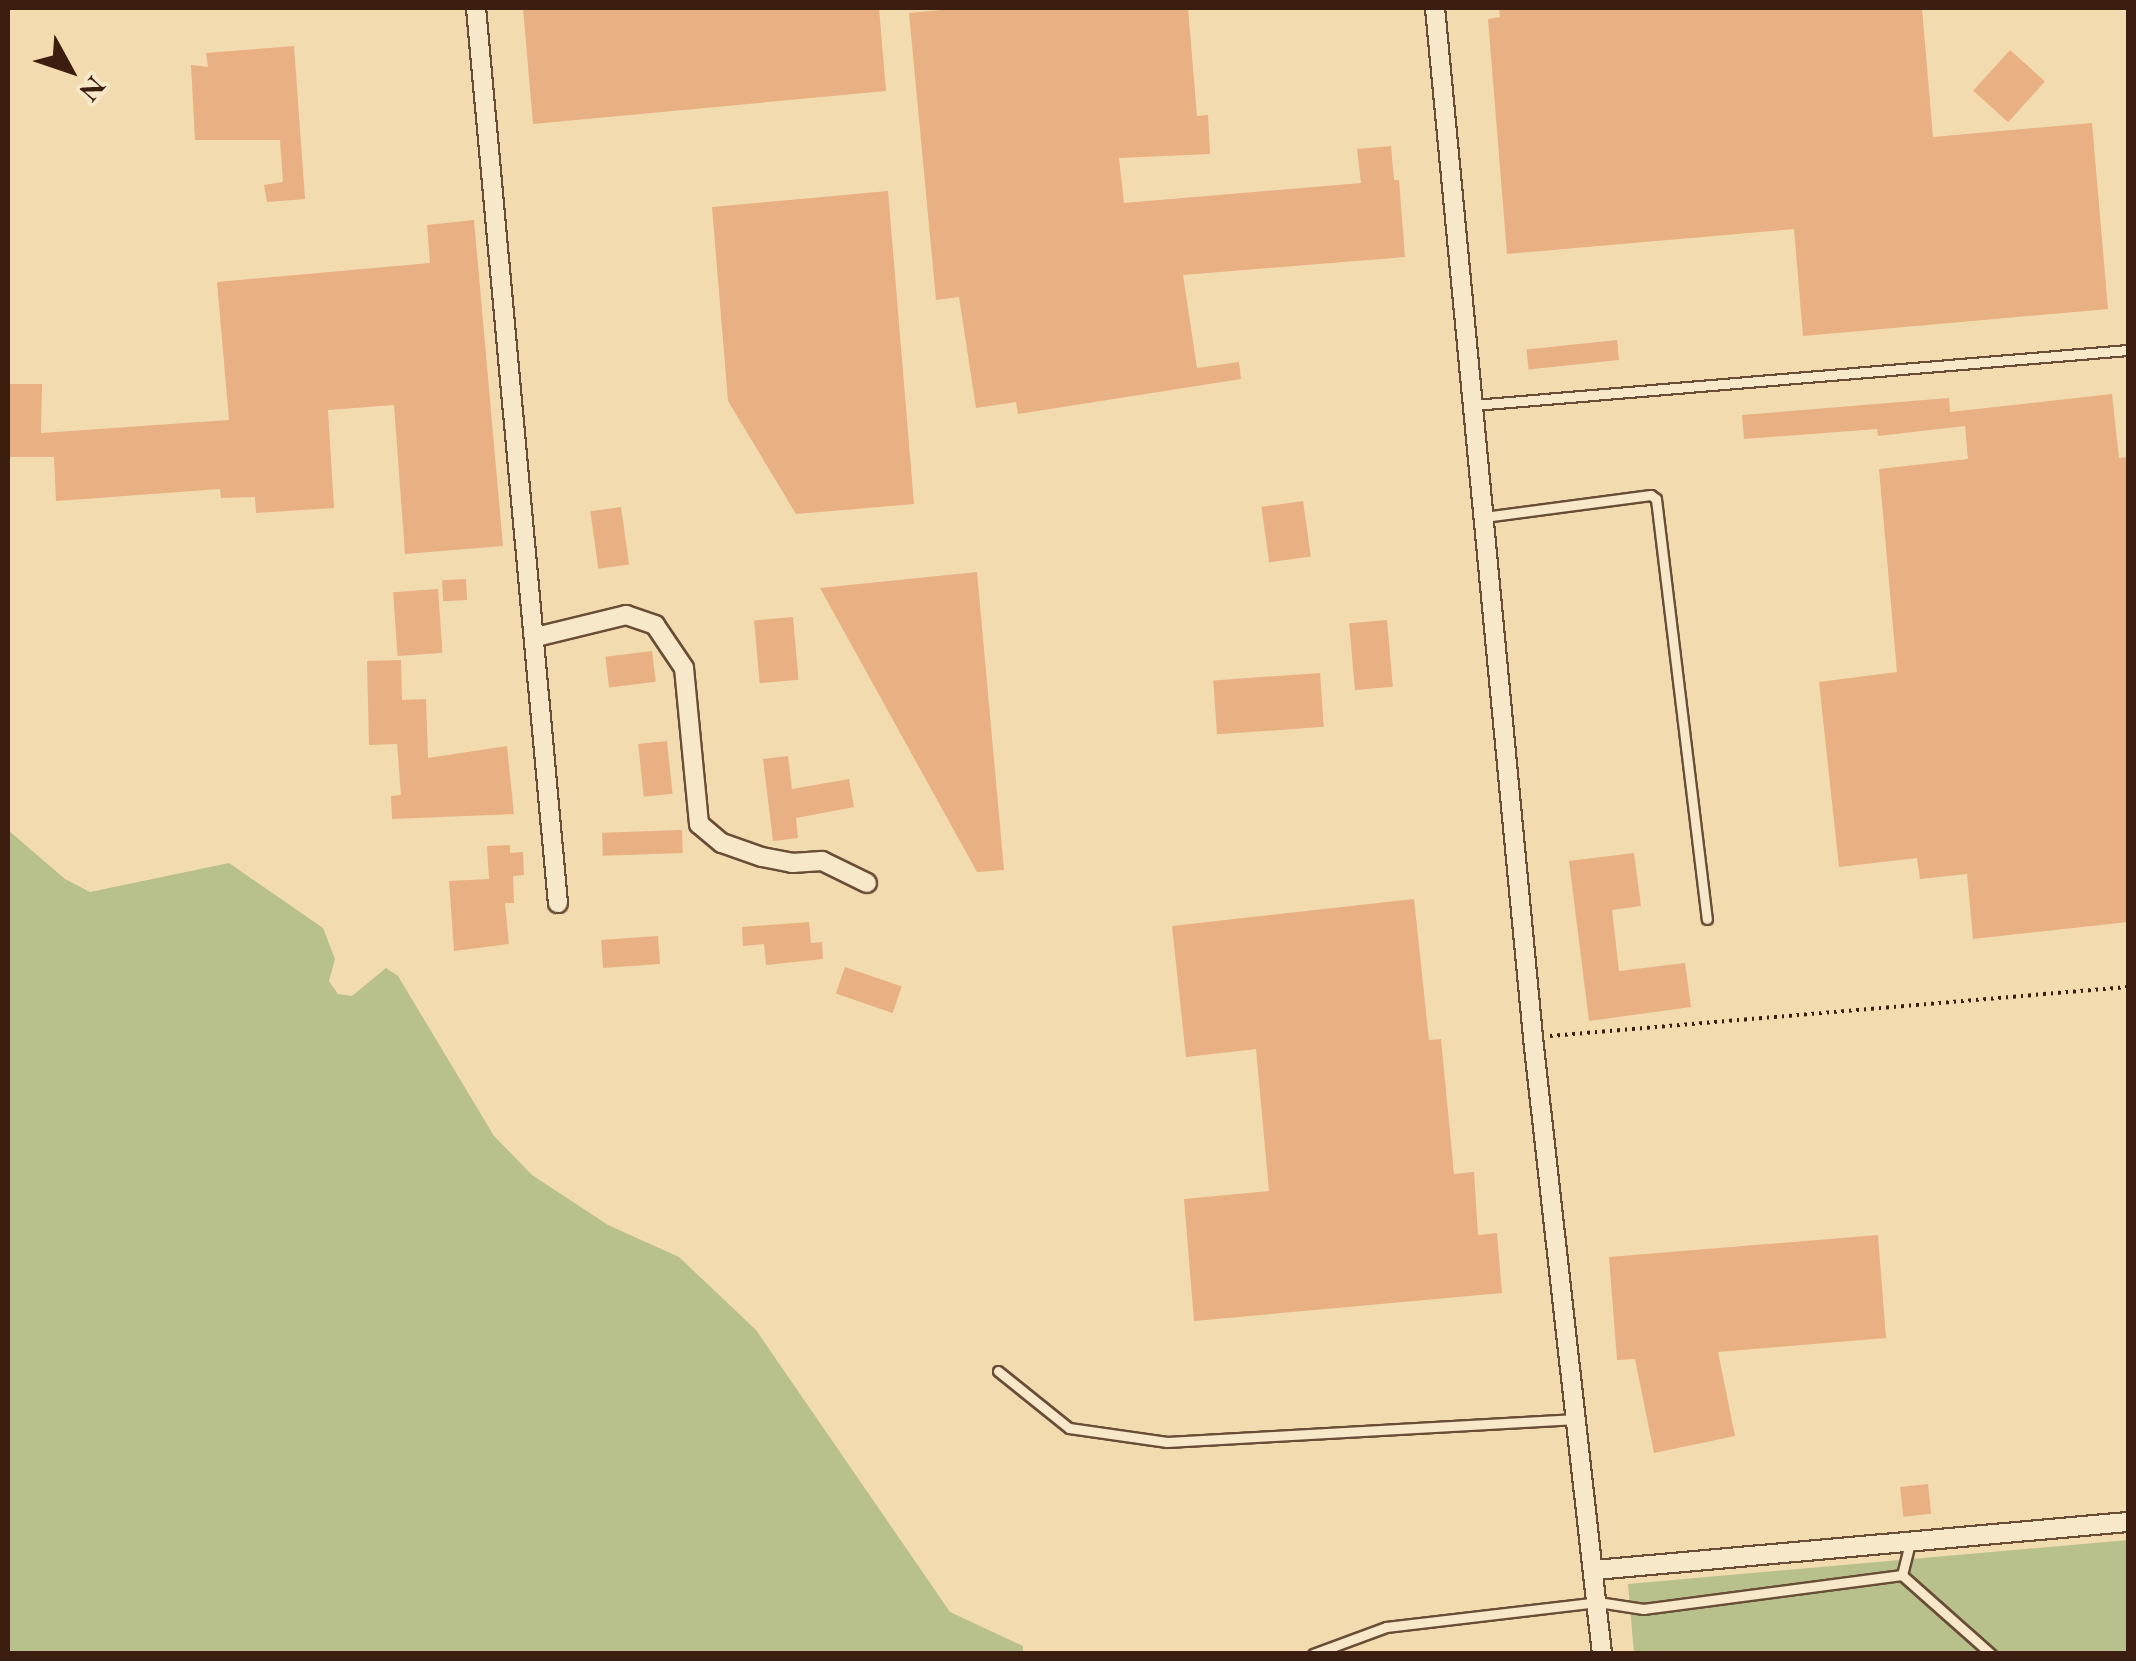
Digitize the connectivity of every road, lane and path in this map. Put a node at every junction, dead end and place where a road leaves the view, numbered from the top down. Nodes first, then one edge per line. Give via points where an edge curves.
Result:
1 (476, 8) edge
2 (1436, 8) edge
3 (2128, 350) edge
4 (1474, 404) junction
5 (1484, 517) junction
6 (536, 636) junction
7 (867, 883) dead end
8 (558, 903) dead end
9 (1707, 919) dead end
10 (2128, 986) edge
11 (1533, 1038) junction
12 (998, 1370) dead end
13 (1576, 1419) junction
14 (2128, 1522) edge
15 (1910, 1542) junction
16 (1595, 1570) junction
17 (1902, 1575) junction
18 (1598, 1602) junction
19 (1313, 1654) edge
20 (1602, 1654) edge
21 (1991, 1654) edge

1 - 6 street
2 - 4 street
3 - 4 lane
4 - 5 street
5 - 9 lane via 1656,498
5 - 11 street
6 - 7 street via 626,615 655,625 684,668 699,824 722,843 792,864 822,862
6 - 8 street
10 - 11 path
11 - 13 street
12 - 13 lane via 1069,1428 1167,1442
13 - 16 street
14 - 15 street
15 - 16 street
15 - 17 lane
16 - 18 street
17 - 18 lane via 1642,1609
17 - 21 lane
18 - 19 lane via 1386,1626
18 - 20 street

